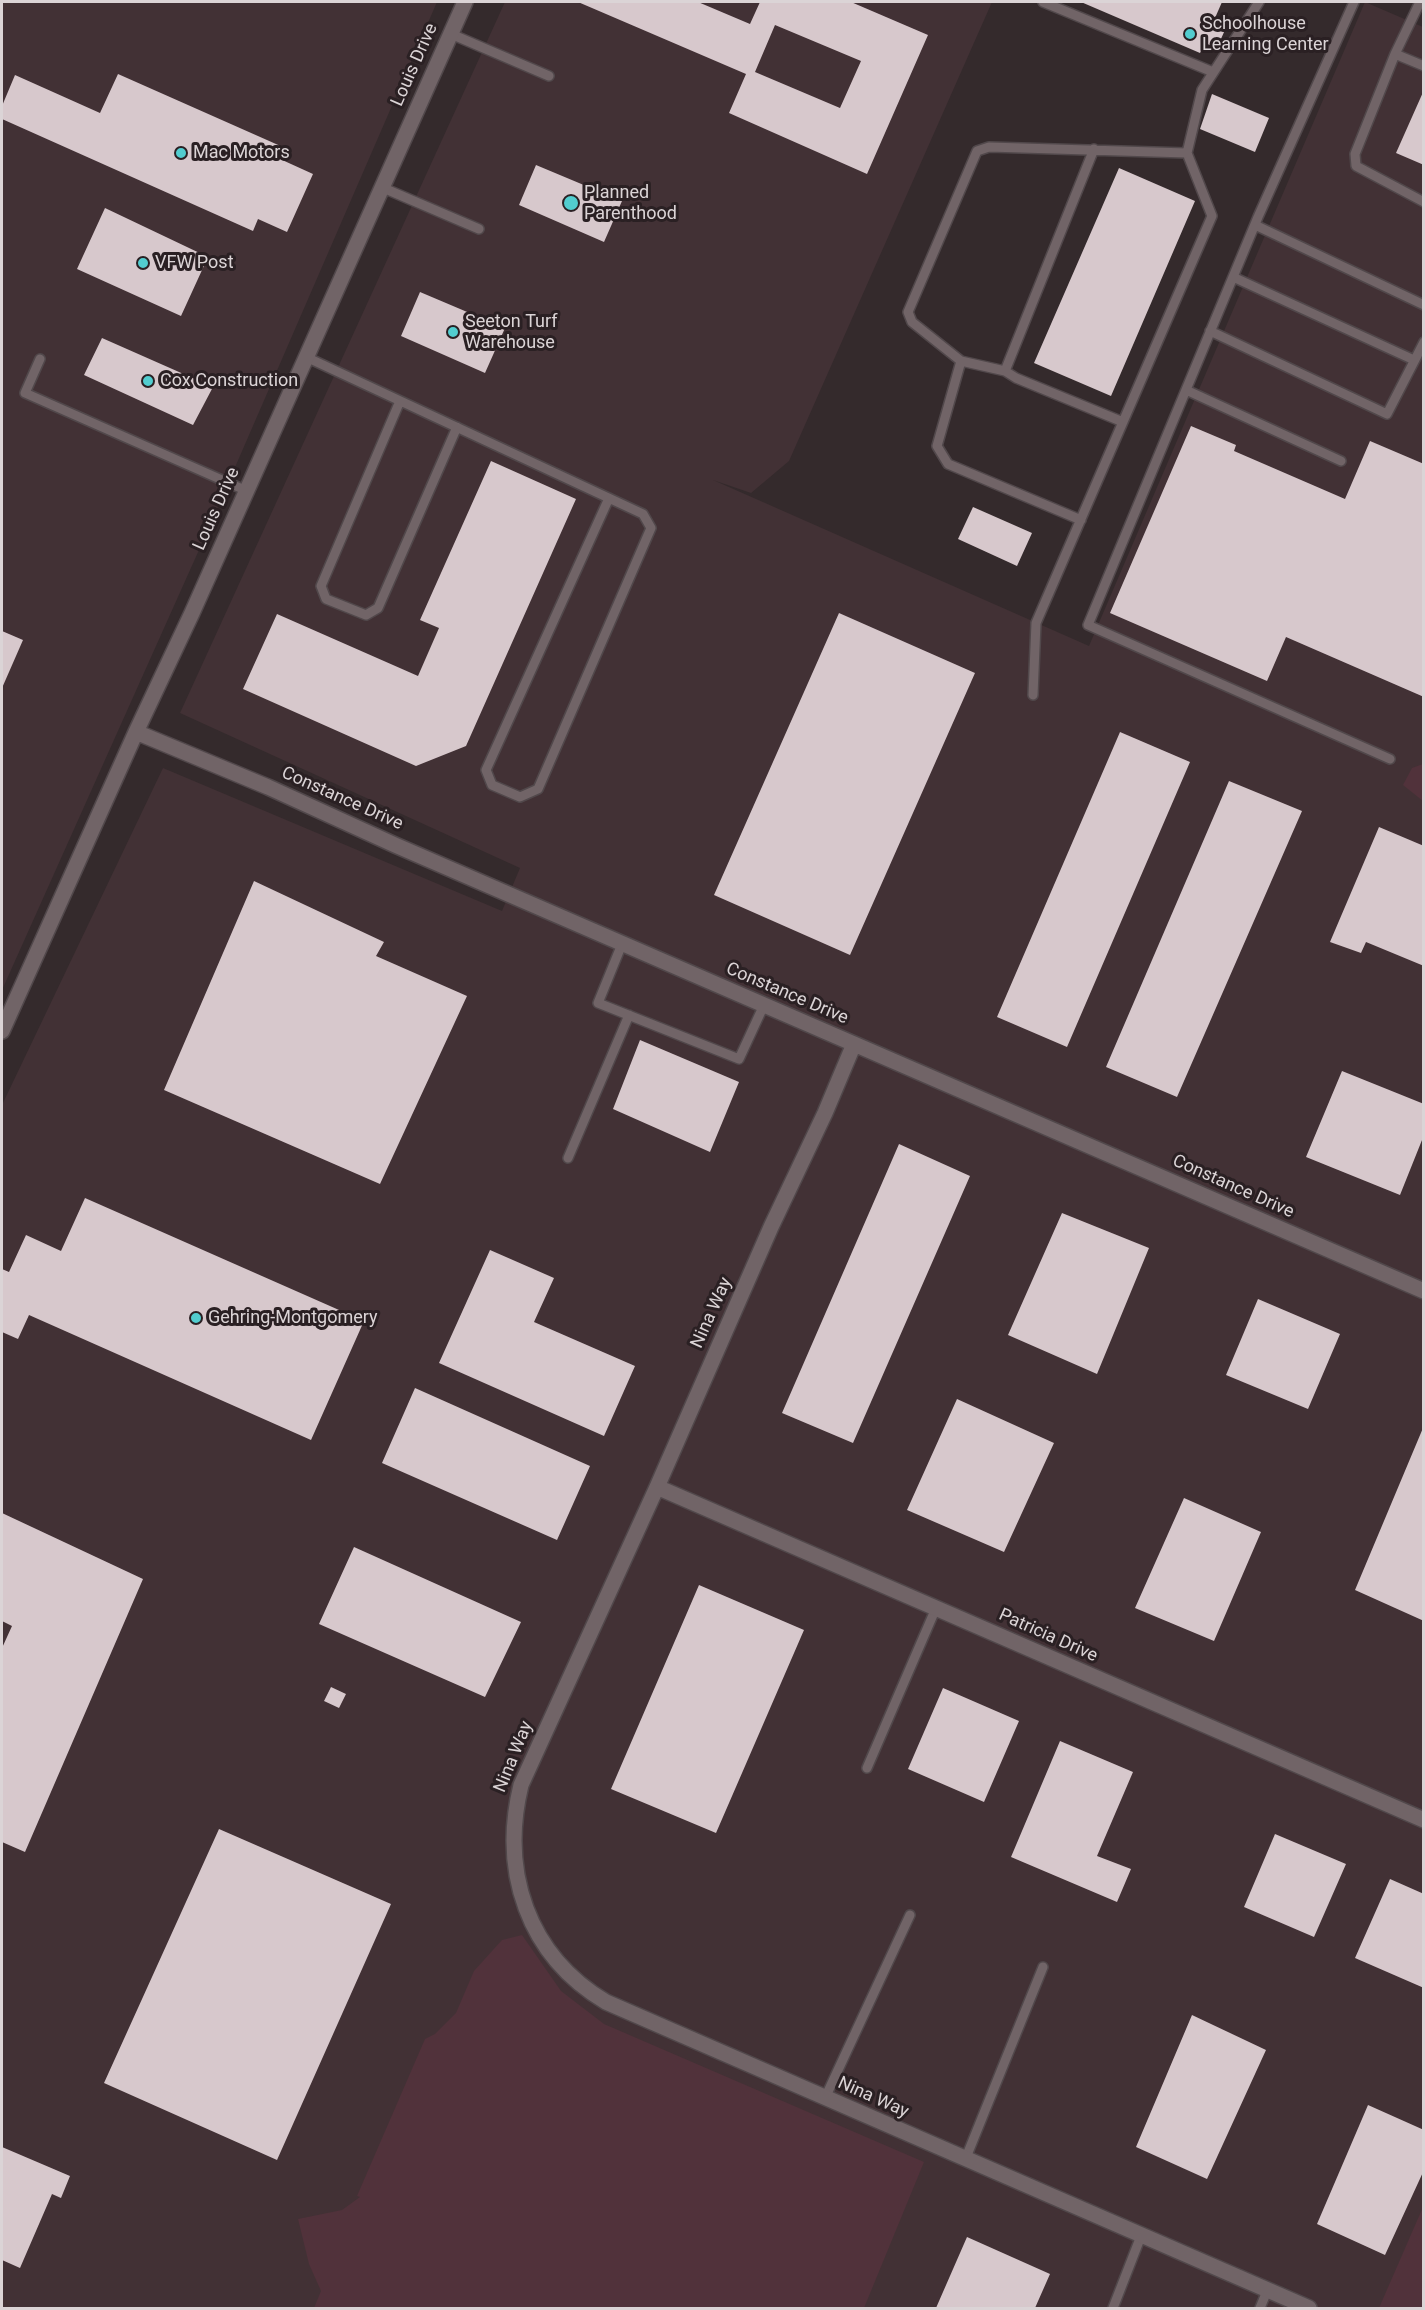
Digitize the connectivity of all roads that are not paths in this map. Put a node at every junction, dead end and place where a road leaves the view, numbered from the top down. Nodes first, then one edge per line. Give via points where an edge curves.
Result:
1 (465, 2) edge
2 (1043, 2) edge
3 (1259, 2) edge
4 (1354, 2) edge
5 (1420, 2) edge
6 (451, 34) junction
7 (1395, 54) junction
8 (1424, 66) edge
9 (1213, 72) junction
10 (549, 76) dead end
11 (1094, 149) junction
12 (1187, 153) junction
13 (381, 187) junction
14 (1424, 202) edge
15 (1255, 225) junction
16 (479, 229) dead end
17 (1233, 278) junction
18 (1424, 305) edge
19 (1210, 332) junction
20 (1424, 342) edge
21 (306, 357) junction
22 (40, 358) dead end
23 (1414, 360) junction
24 (961, 361) junction
25 (1005, 371) junction
26 (1186, 390) junction
27 (400, 401) junction
28 (1123, 422) junction
29 (457, 427) junction
30 (1341, 460) dead end
31 (247, 491) junction
32 (609, 498) junction
33 (1081, 520) junction
34 (1033, 695) dead end
35 (136, 732) junction
36 (1390, 759) dead end
37 (622, 944) junction
38 (764, 1005) junction
39 (629, 1015) junction
40 (2, 1031) edge
41 (855, 1044) junction
42 (568, 1158) dead end
43 (1424, 1291) edge
44 (657, 1487) junction
45 (936, 1608) junction
46 (867, 1768) dead end
47 (1424, 1820) edge
48 (910, 1915) dead end
49 (1043, 1967) dead end
50 (825, 2098) junction
51 (965, 2160) junction
52 (1141, 2236) junction
53 (1267, 2290) junction
54 (1113, 2308) edge
55 (1260, 2308) edge
56 (1309, 2308) edge

1 - 6 street, Louis Drive
2 - 9 lane
3 - 9 lane
4 - 15 lane
5 - 7 lane
6 - 10 lane
6 - 13 street, Louis Drive
7 - 8 lane
7 - 14 lane via 1355,154 1356,166
9 - 12 lane via 1202,90
11 - 12 lane
11 - 24 lane via 989,147 977,151 908,312 912,322
11 - 25 lane
12 - 28 lane via 1212,216
13 - 16 lane
13 - 21 street, Louis Drive
15 - 17 lane
15 - 18 lane
17 - 19 lane
17 - 23 lane
19 - 23 lane via 1387,414
19 - 26 lane
20 - 23 lane
21 - 27 lane
21 - 31 street, Louis Drive
22 - 31 lane via 25,393
24 - 25 lane
24 - 33 lane via 937,446 948,464
25 - 28 lane
26 - 30 lane
26 - 36 lane via 1088,625
27 - 29 lane
27 - 29 lane via 321,586 326,599 366,615 378,608
28 - 33 lane
29 - 32 lane
31 - 35 street, Louis Drive
32 - 32 lane via 644,514 651,528 538,789 520,796 492,785 486,770
33 - 34 lane via 1036,623
35 - 37 street, Constance Drive
35 - 40 street, Louis Drive
37 - 38 street, Constance Drive
37 - 39 lane via 598,1003
38 - 39 lane via 739,1059
38 - 41 street, Constance Drive
39 - 42 lane
41 - 43 street, Constance Drive
41 - 44 street, Nina Way
44 - 45 street, Patricia Drive
44 - 50 street, Nina Way via 521,1785 512,1838 518,1886 541,1937 588,1992
45 - 46 lane
45 - 47 street, Patricia Drive
48 - 50 lane
49 - 51 lane
50 - 51 street, Nina Way
51 - 52 street, Nina Way
52 - 53 street, Nina Way
52 - 54 lane
53 - 55 lane
53 - 56 street, Nina Way

